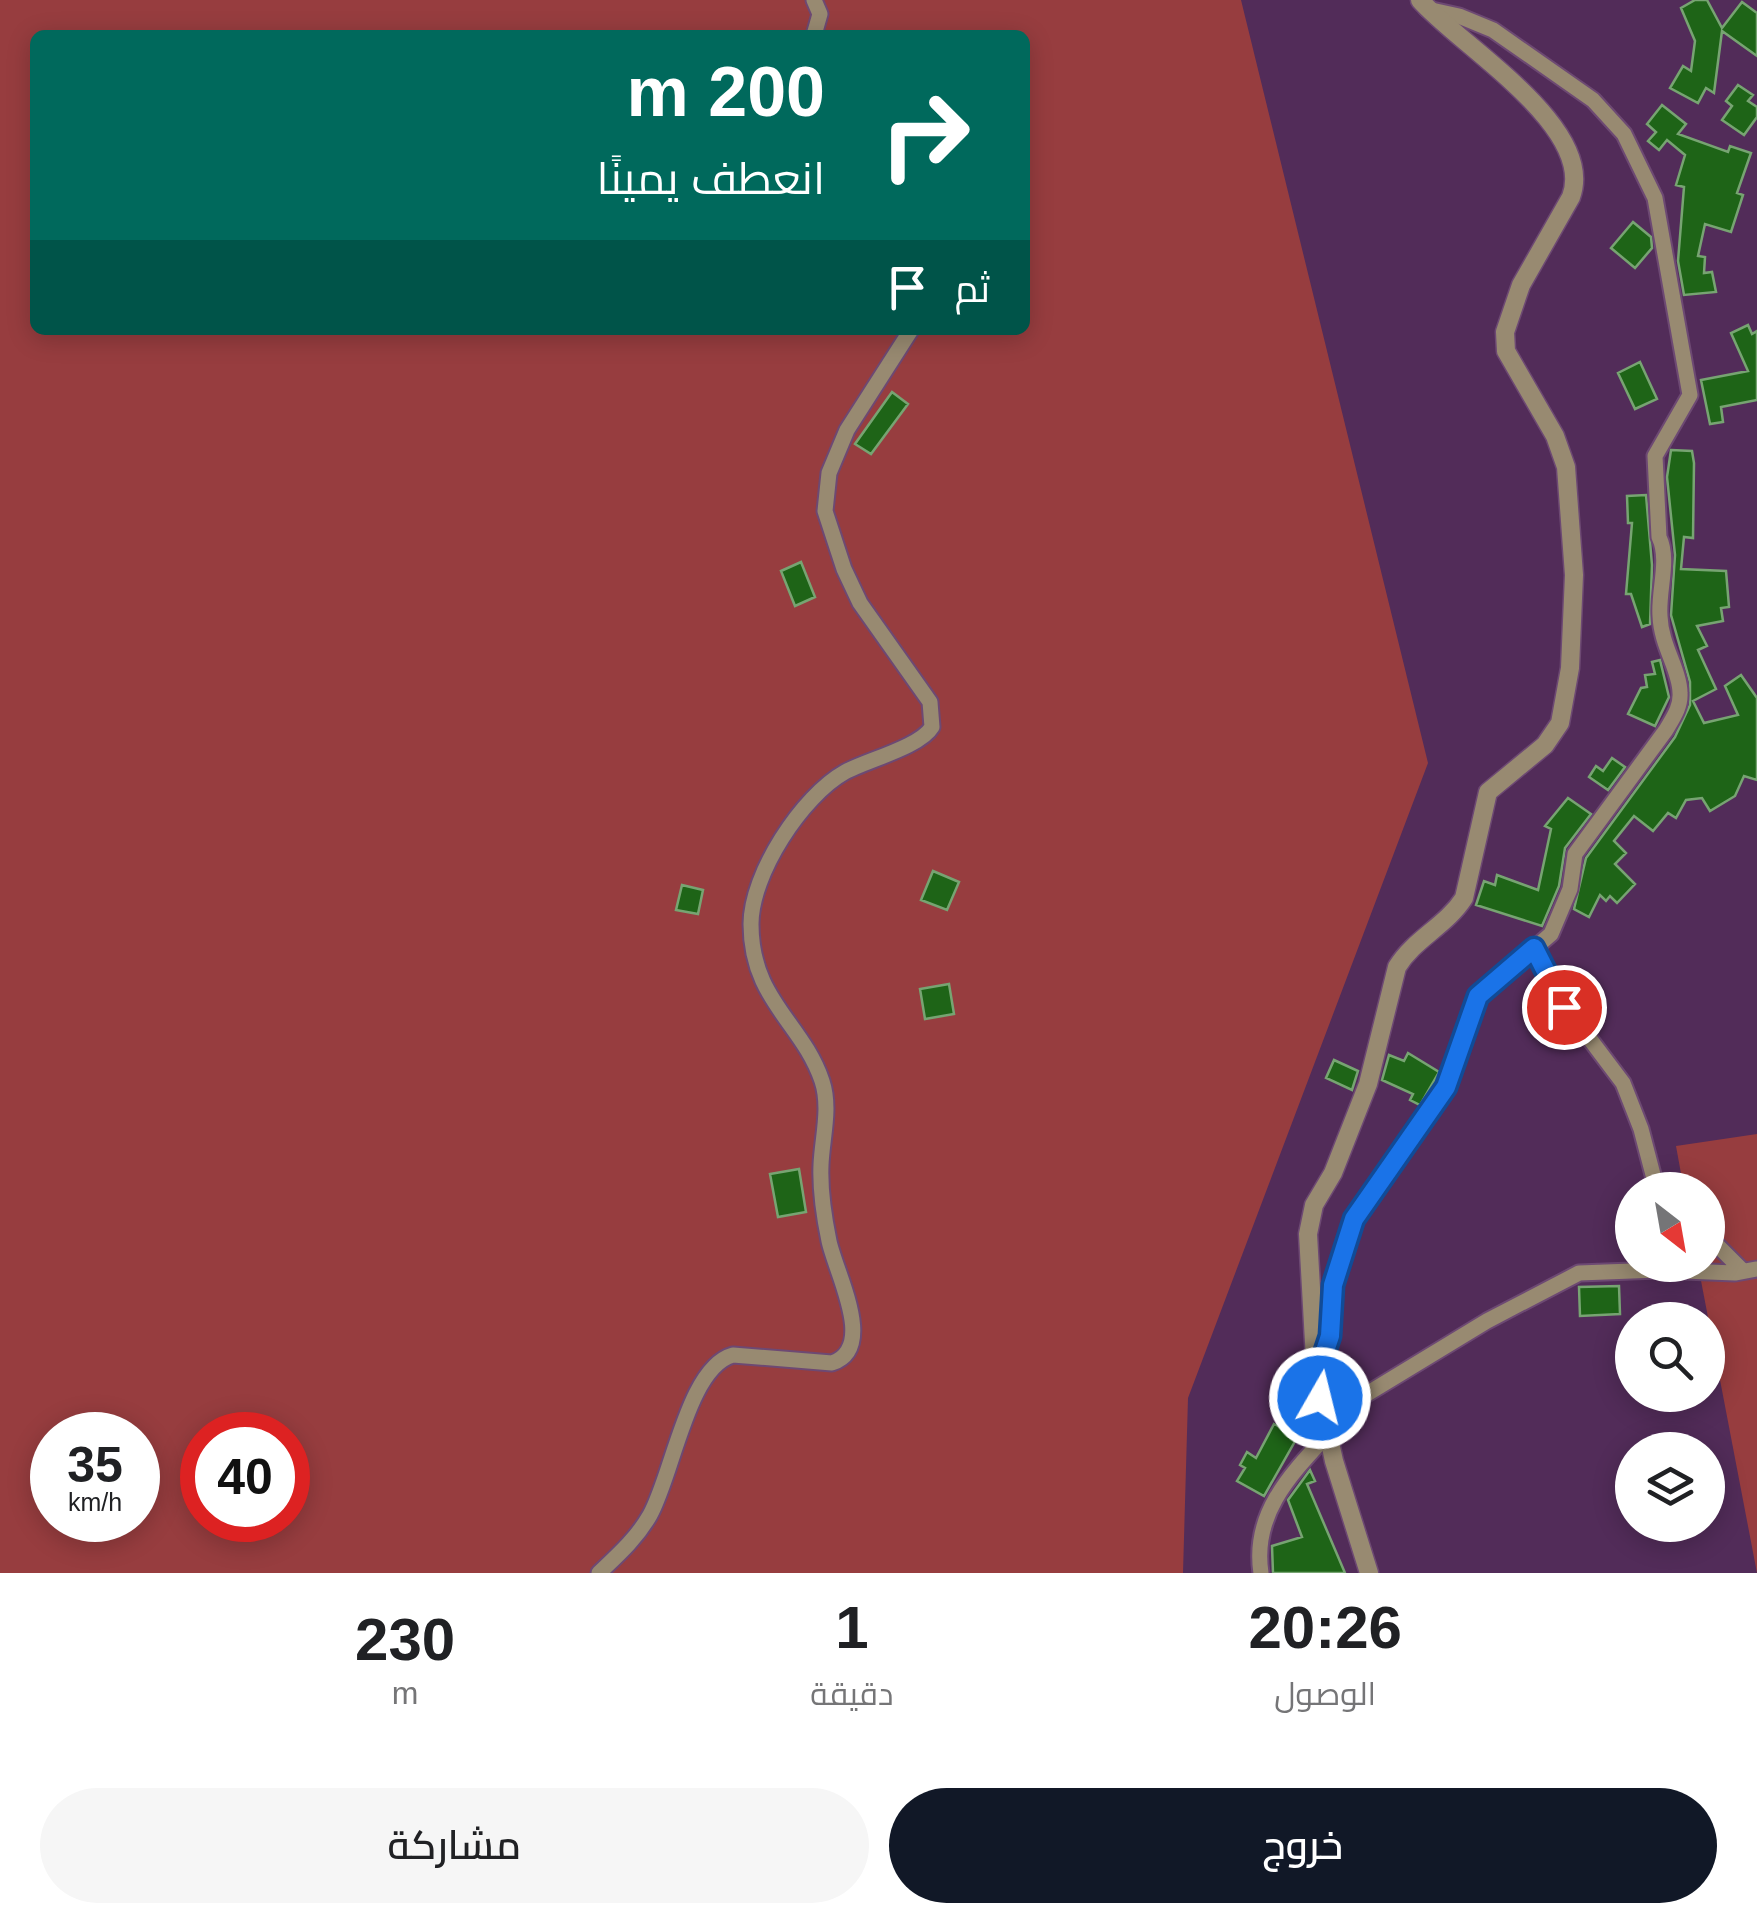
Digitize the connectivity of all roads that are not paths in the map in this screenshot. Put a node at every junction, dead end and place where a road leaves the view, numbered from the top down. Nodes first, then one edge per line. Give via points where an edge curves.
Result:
1 (814, 0) edge
2 (1424, 4) edge
3 (815, 30) edge
4 (908, 335) edge
5 (1534, 948) junction
6 (1652, 1172) edge
7 (1725, 1250) edge
8 (1750, 1270) edge
9 (1316, 1378) junction
10 (1326, 1427) junction
11 (598, 1573) edge
12 (1261, 1573) edge
13 (1369, 1573) edge

1 - 3 street via 820,14
2 - 5 street via 1494,30 1593,100 1624,134 1655,198 1690,395 1655,456 1665,548 1661,642 1680,692 1678,711 1582,842 1558,919
2 - 9 street via 1532,101 1573,167 1571,197 1521,286 1505,332 1506,351 1566,467 1574,593 1570,668 1560,723 1546,745 1488,792 1464,898 1397,966 1357,1118 1310,1216
4 - 11 street via 847,430 830,473 825,511 852,586 930,702 932,727 916,742 840,774 813,799 776,848 751,926 764,987 822,1079 827,1105 820,1169 828,1240 853,1345 832,1363 720,1358 700,1381 650,1514
5 - 6 street via 1553,990 1622,1083
5 - 9 street via 1478,996 1446,1087 1354,1219 1333,1285 1330,1336
7 - 8 street
8 - 10 street via 1579,1273 1487,1322
9 - 10 street
10 - 12 street via 1262,1525
10 - 13 street

